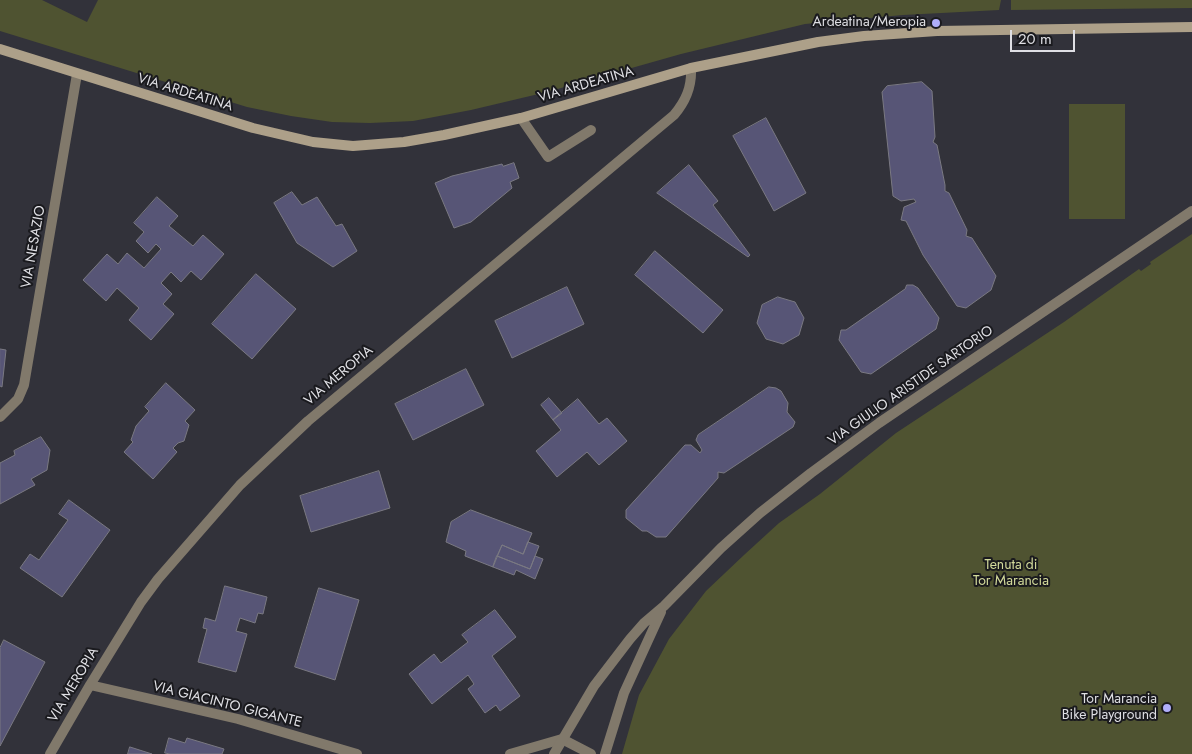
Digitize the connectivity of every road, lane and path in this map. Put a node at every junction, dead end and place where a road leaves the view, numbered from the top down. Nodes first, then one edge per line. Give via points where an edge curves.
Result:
1 (1192, 27) edge
2 (0, 49) edge
3 (692, 68) junction
4 (77, 74) junction
5 (521, 118) junction
6 (591, 130) dead end
7 (1192, 211) edge
8 (0, 417) edge
9 (664, 606) junction
10 (90, 685) junction
11 (562, 739) junction
12 (320, 749) edge
13 (50, 754) edge
14 (356, 754) edge
15 (510, 754) edge
16 (554, 754) edge
17 (591, 754) edge
18 (605, 754) edge

1 - 3 main road, VIA ARDEATINA via 904,32 818,42
2 - 4 main road, VIA ARDEATINA
3 - 5 main road, VIA ARDEATINA
3 - 10 street, VIA MEROPIA via 690,87 674,115 308,421 240,485 158,579
4 - 5 main road, VIA ARDEATINA via 253,128 331,144 353,146 404,142
4 - 8 street, VIA NESAZIO via 24,385 18,399
5 - 6 street via 548,157
7 - 9 street, VIA GIULIO ARISTIDE SARTORIO via 879,423 811,473 742,528
9 - 11 street, VIA GIULIO ARISTIDE SARTORIO via 644,623 608,666
9 - 18 street, VIA GIULIO ARISTIDE SARTORIO via 624,693
10 - 12 street, VIA GIACINTO GIGANTE via 238,719
10 - 13 street, VIA MEROPIA
11 - 15 street
11 - 16 street, VIA GIULIO ARISTIDE SARTORIO
11 - 17 street
12 - 14 street, VIA GIACINTO GIGANTE

